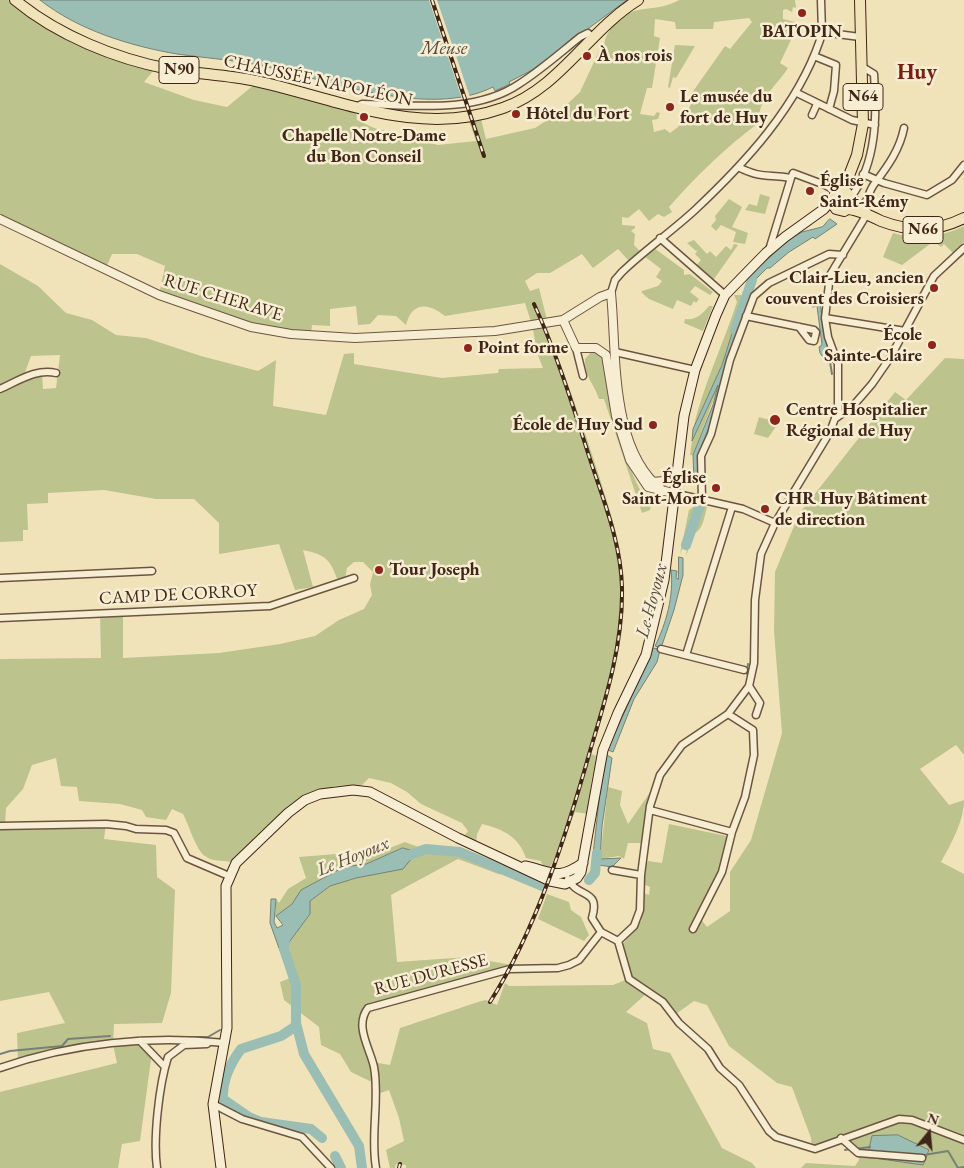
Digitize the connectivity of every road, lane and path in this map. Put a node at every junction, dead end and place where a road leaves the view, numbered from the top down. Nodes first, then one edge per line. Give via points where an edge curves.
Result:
1 (16, 0) edge
2 (638, 0) edge
3 (821, 0) edge
4 (860, 0) edge
5 (822, 32) junction
6 (597, 34) junction
7 (860, 37) junction
8 (814, 56) junction
9 (861, 66) junction
10 (797, 93) junction
11 (817, 104) junction
12 (356, 107) junction
13 (829, 109) junction
14 (812, 115) dead end
15 (863, 124) junction
16 (875, 125) junction
17 (904, 128) dead end
18 (964, 165) edge
19 (738, 166) junction
20 (864, 174) junction
21 (792, 178) junction
22 (877, 180) junction
23 (843, 200) junction
24 (865, 211) junction
25 (964, 218) edge
26 (0, 219) edge
27 (660, 238) junction
28 (964, 248) edge
29 (769, 250) junction
30 (843, 255) junction
31 (611, 293) junction
32 (725, 295) junction
33 (746, 316) junction
34 (825, 318) junction
35 (563, 320) junction
36 (799, 327) dead end
37 (905, 331) junction
38 (576, 348) junction
39 (615, 352) junction
40 (695, 370) junction
41 (56, 373) dead end
42 (583, 376) dead end
43 (0, 389) edge
44 (836, 418) junction
45 (675, 472) junction
46 (652, 482) junction
47 (663, 490) junction
48 (673, 493) junction
49 (702, 500) junction
50 (732, 507) junction
51 (775, 523) junction
52 (152, 571) dead end
53 (0, 578) edge
54 (354, 578) dead end
55 (0, 618) edge
56 (661, 649) dead end
57 (686, 655) junction
58 (744, 670) dead end
59 (749, 686) junction
60 (728, 714) junction
61 (756, 715) dead end
62 (650, 810) junction
63 (0, 826) edge
64 (732, 832) junction
65 (612, 870) dead end
66 (229, 876) junction
67 (640, 876) junction
68 (568, 878) junction
69 (693, 929) dead end
70 (601, 932) junction
71 (618, 942) junction
72 (140, 1041) junction
73 (209, 1041) junction
74 (225, 1043) junction
75 (165, 1067) junction
76 (0, 1068) edge
77 (213, 1104) junction
78 (841, 1138) junction
79 (964, 1140) edge
80 (922, 1158) dead end
81 (158, 1168) edge
82 (221, 1168) edge
83 (331, 1168) edge
84 (376, 1168) edge

1 - 12 main road, CHAUSSÉE NAPOLÉON / N90 via 73,37 140,62 255,81
2 - 6 main road, N90
3 - 5 street
4 - 7 main road, N64
5 - 7 street
5 - 8 street
6 - 12 street via 588,33 580,37 519,85 496,96 449,104 362,104
6 - 12 main road, CHAUSSÉE NAPOLÉON / N90 via 551,80 524,100 502,109 436,120 397,117
7 - 9 main road, N64
8 - 10 street
8 - 13 street via 836,65
9 - 15 main road, N64
9 - 16 street via 874,74
10 - 11 street
10 - 19 street
11 - 13 street
11 - 14 street
13 - 15 street
15 - 16 street
15 - 23 main road, N64
16 - 20 street
17 - 22 street via 894,156
18 - 22 street via 945,186 927,195
19 - 21 street via 757,175
19 - 27 street via 694,211
20 - 22 street
20 - 23 street
21 - 23 street via 793,173 806,177
21 - 29 street
22 - 24 street
23 - 24 main road, N66
23 - 29 main road via 824,209
24 - 25 main road, N66 via 893,225 923,230 941,228
24 - 30 street
26 - 35 street, RUE CHERAVE via 139,287 262,330 355,338 494,330
27 - 31 street via 615,280
27 - 32 street
28 - 37 street via 934,276
29 - 32 main road
30 - 33 street via 829,254 768,283 754,296
30 - 34 street via 830,275
31 - 35 street
31 - 39 street
32 - 40 main road
33 - 36 street
33 - 49 street via 730,360 711,434 701,456
34 - 37 street
34 - 44 street via 838,364 840,395
35 - 38 street
37 - 44 street via 872,384 853,406
38 - 42 street
38 - 47 street via 596,348 606,354 625,449 643,482 648,487
39 - 40 street
39 - 46 street via 618,392 626,430 635,456
40 - 45 main road
41 - 43 street via 35,373
44 - 51 street
45 - 46 street via 664,481
45 - 48 main road
46 - 47 street
47 - 48 street
48 - 49 street
48 - 68 main road via 664,580 649,646 603,750 586,864
49 - 50 street
50 - 51 street
50 - 57 street
51 - 59 street via 765,541 757,572 754,663
52 - 53 street, CAMP DE CORROY
54 - 55 street, CAMP DE CORROY via 270,606
56 - 57 street
57 - 58 street
59 - 60 street
59 - 61 street via 760,703
60 - 62 street via 682,745 660,775
60 - 64 street via 754,730 755,734 745,797
62 - 64 street
62 - 67 street
63 - 66 street via 106,824 136,830 166,830 174,832 187,858
64 - 69 street via 722,872
65 - 67 street
66 - 68 main road via 236,863 305,800 320,794 353,790 370,792 511,863
66 - 74 main road via 226,886
67 - 71 street via 640,910 634,926
68 - 70 street via 576,890 590,895 595,907 592,918
70 - 71 street
70 - 84 street, RUE DURESSE via 579,960 569,965 510,969 368,1008 361,1024 374,1068
71 - 78 street via 629,979 663,1002 679,1023 708,1049 720,1068 739,1085 776,1137 812,1149
72 - 73 street
72 - 75 street
72 - 76 street via 85,1047
73 - 74 street
73 - 75 street via 184,1045 168,1057
74 - 77 main road
75 - 81 street via 155,1150
77 - 82 main road
77 - 83 street via 242,1119 302,1137
78 - 79 street via 899,1119 912,1120
78 - 80 street via 858,1153

